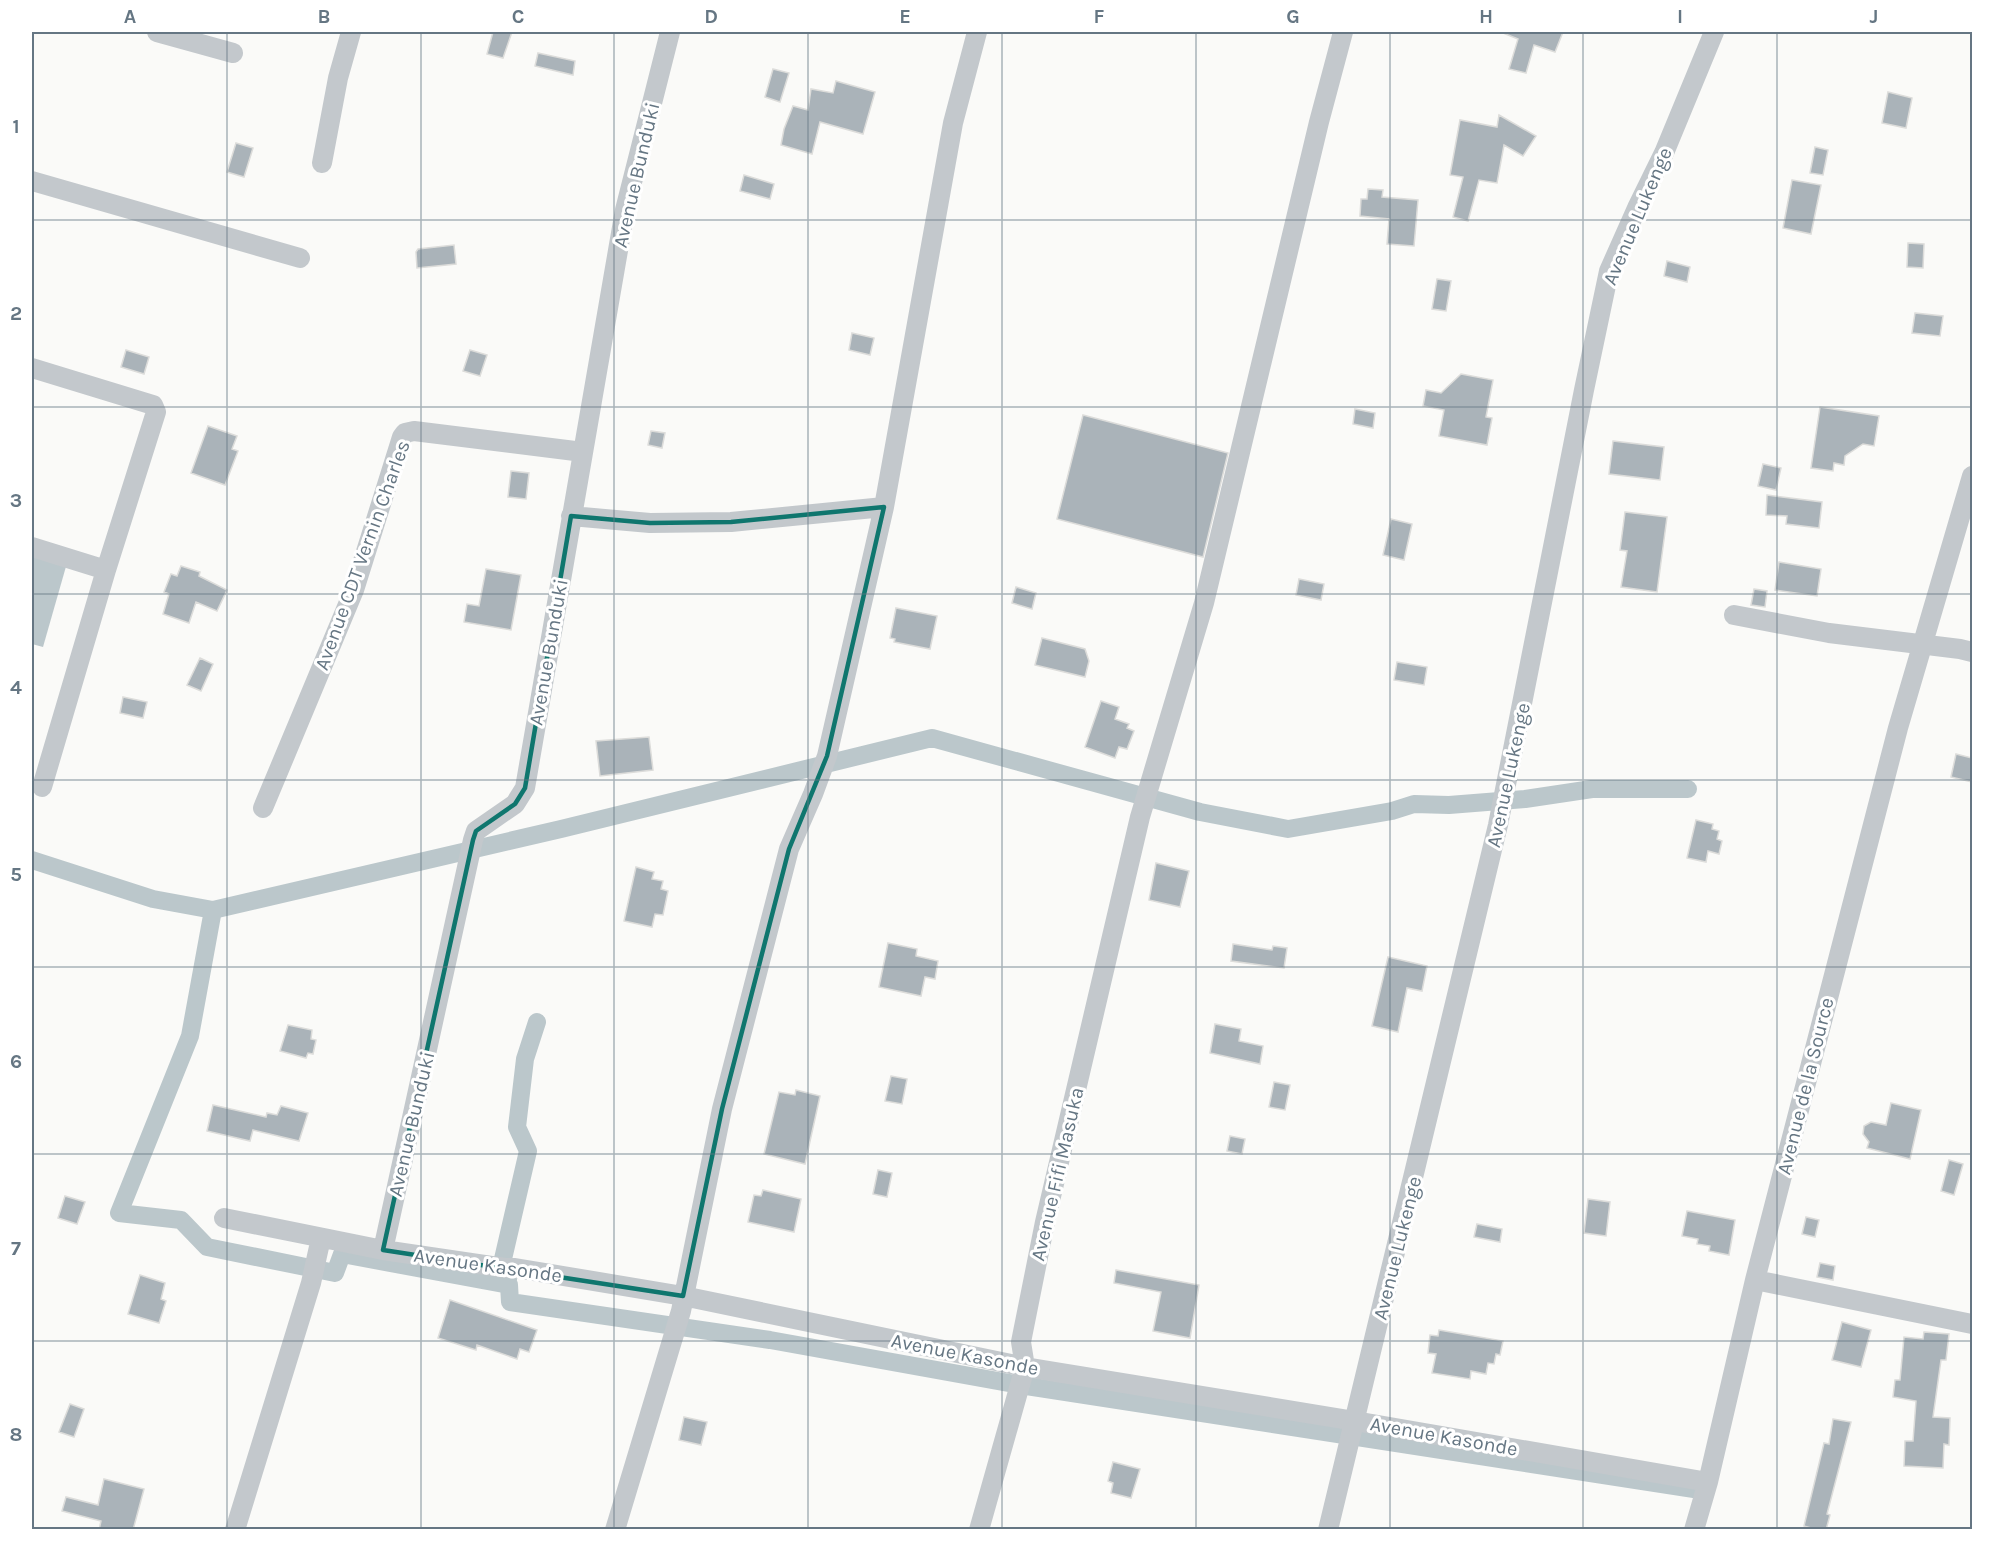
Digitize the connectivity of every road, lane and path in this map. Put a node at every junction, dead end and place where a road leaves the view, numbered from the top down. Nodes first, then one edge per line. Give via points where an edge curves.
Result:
1 (157, 32) edge
2 (351, 32) edge
3 (670, 32) edge
4 (977, 32) edge
5 (1343, 32) edge
6 (1714, 32) edge
7 (233, 53) dead end
8 (322, 163) dead end
9 (32, 181) edge
10 (300, 258) dead end
11 (32, 368) edge
12 (583, 452) junction
13 (1972, 476) edge
14 (884, 507) junction
15 (571, 516) junction
16 (32, 547) edge
17 (106, 570) junction
18 (1734, 615) dead end
19 (1923, 644) junction
20 (1972, 652) edge
21 (42, 787) dead end
22 (263, 808) dead end
23 (224, 1218) dead end
24 (319, 1246) junction
25 (383, 1250) junction
26 (1755, 1280) junction
27 (682, 1304) junction
28 (1972, 1324) edge
29 (1025, 1366) junction
30 (1355, 1421) junction
31 (1708, 1482) junction
32 (235, 1530) edge
33 (615, 1530) edge
34 (979, 1530) edge
35 (1328, 1530) edge
36 (1694, 1530) edge

1 - 7 street
2 - 8 street
3 - 12 street, Avenue Bunduki via 625,210
4 - 14 street via 953,123
5 - 29 street, Avenue Fifi Masuka via 1204,603 1140,817 1040,1245 1021,1342
6 - 30 street, Avenue Lukenge via 1609,271 1498,825
9 - 10 street
11 - 17 street via 156,409
12 - 15 street, Avenue Bunduki
12 - 22 street, Avenue CDT Vernin Charles via 405,433 354,590
13 - 19 street, Avenue de la Source
14 - 15 street via 731,522 650,523
14 - 27 street via 827,756 789,849 725,1098
15 - 25 street, Avenue Bunduki via 525,788 515,804 476,831
16 - 17 street
17 - 21 street
18 - 19 street via 1829,633
19 - 20 street
19 - 26 street, Avenue de la Source
23 - 24 street, Avenue Kasonde
24 - 25 street, Avenue Kasonde
24 - 32 street via 311,1284
25 - 27 street, Avenue Kasonde via 515,1268
26 - 28 street
26 - 31 street, Avenue de la Source
27 - 29 street, Avenue Kasonde
27 - 33 street
29 - 30 street, Avenue Kasonde
29 - 34 street, Avenue Fifi Masuka
30 - 31 street, Avenue Kasonde
30 - 35 street, Avenue Lukenge
31 - 36 street, Avenue de la Source

